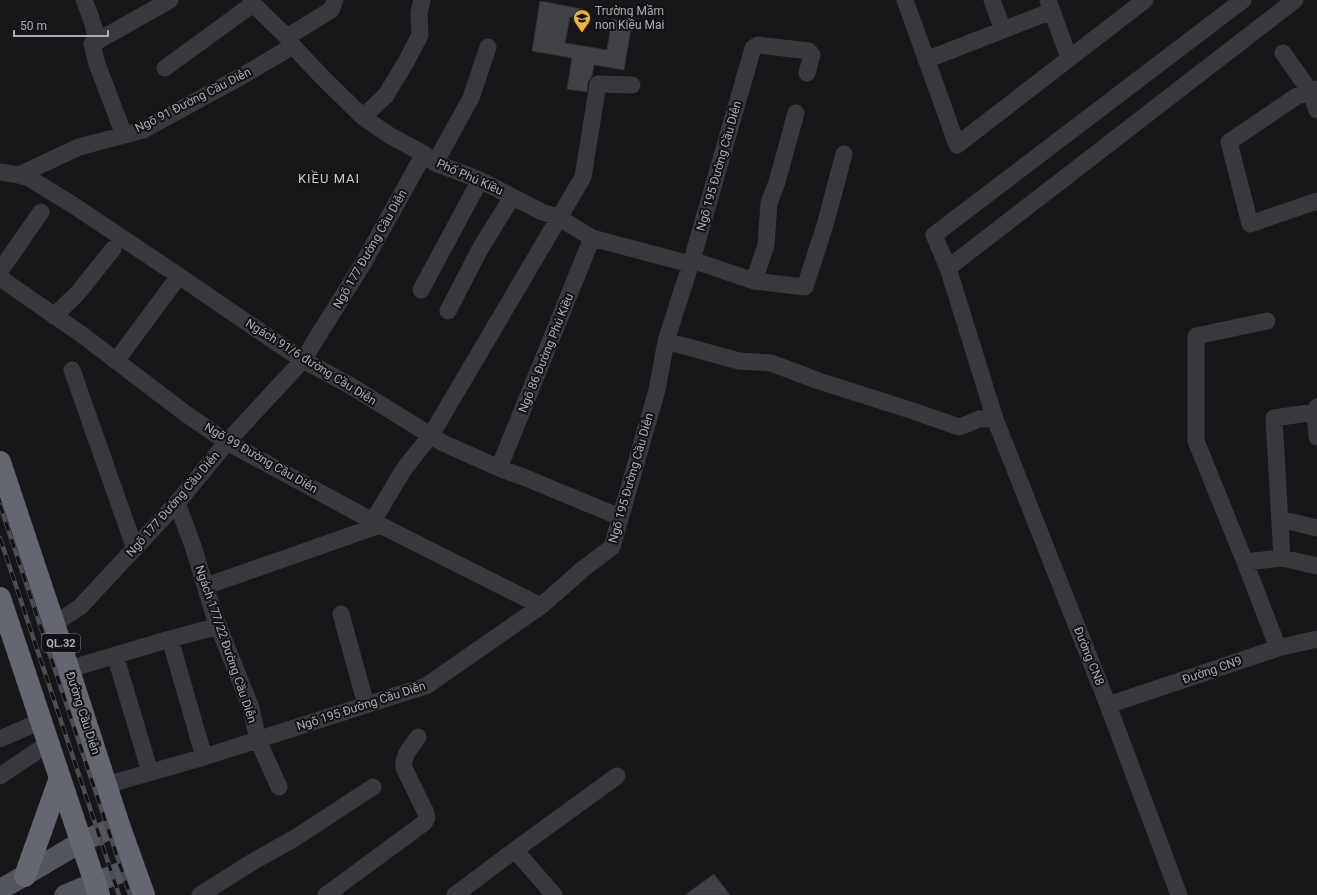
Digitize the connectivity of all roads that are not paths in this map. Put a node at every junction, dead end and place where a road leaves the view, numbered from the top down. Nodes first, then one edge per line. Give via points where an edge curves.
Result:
1 (84, 0) edge
2 (170, 0) edge
3 (335, 0) edge
4 (422, 0) edge
5 (904, 0) edge
6 (992, 0) edge
7 (1145, 0) edge
8 (1243, 0) edge
9 (1296, 0) edge
10 (252, 2) edge
11 (1050, 6) edge
12 (1003, 30) junction
13 (290, 42) junction
14 (92, 44) junction
15 (488, 47) dead end
16 (1283, 53) dead end
17 (1069, 58) junction
18 (926, 60) junction
19 (165, 68) dead end
20 (807, 73) dead end
21 (632, 85) dead end
22 (1314, 90) edge
23 (1317, 110) edge
24 (796, 113) dead end
25 (363, 117) junction
26 (124, 135) junction
27 (844, 154) dead end
28 (429, 158) junction
29 (0, 172) edge
30 (19, 175) junction
31 (480, 180) junction
32 (512, 197) junction
33 (1317, 201) edge
34 (41, 212) dead end
35 (558, 218) junction
36 (592, 238) junction
37 (113, 249) dead end
38 (691, 262) junction
39 (948, 268) junction
40 (0, 271) edge
41 (179, 276) junction
42 (0, 278) edge
43 (754, 281) junction
44 (421, 290) dead end
45 (448, 311) dead end
46 (54, 316) junction
47 (1267, 321) dead end
48 (666, 341) junction
49 (303, 360) junction
50 (116, 361) junction
51 (72, 370) dead end
52 (1316, 410) edge
53 (995, 419) junction
54 (432, 435) junction
55 (1317, 437) edge
56 (228, 442) junction
57 (0, 462) edge
58 (499, 468) junction
59 (176, 503) junction
60 (620, 517) junction
61 (1280, 519) junction
62 (376, 523) junction
63 (1317, 528) edge
64 (135, 549) junction
65 (1282, 558) junction
66 (1245, 562) junction
67 (1317, 566) edge
68 (206, 586) junction
69 (0, 598) edge
70 (541, 606) junction
71 (341, 614) dead end
72 (54, 624) junction
73 (219, 626) junction
74 (170, 639) junction
75 (1317, 639) edge
76 (1278, 648) junction
77 (115, 655) junction
78 (68, 668) junction
79 (366, 705) junction
80 (1108, 705) junction
81 (41, 721) junction
82 (418, 738) dead end
83 (0, 739) edge
84 (258, 740) junction
85 (49, 743) junction
86 (204, 758) junction
87 (150, 772) junction
88 (0, 776) edge
89 (617, 776) dead end
90 (60, 778) junction
91 (106, 785) junction
92 (279, 787) dead end
93 (373, 787) dead end
94 (119, 825) junction
95 (81, 842) junction
96 (514, 850) junction
97 (134, 867) junction
98 (25, 876) junction
99 (97, 889) edge
100 (0, 890) edge
101 (460, 893) edge
102 (66, 895) edge
103 (144, 895) edge
104 (200, 895) edge
105 (326, 895) edge
106 (554, 895) edge
107 (1180, 895) edge

1 - 14 street via 97,39
2 - 14 street
3 - 13 street, Ngõ 91 Đường Cầu Diễn via 331,10
4 - 25 street via 418,13 420,35 410,56 386,95
5 - 18 street
6 - 12 street
7 - 17 street
8 - 39 street, Đường CN8 via 934,236
9 - 39 street
10 - 13 street, Phố Phú Kiều
10 - 19 street
11 - 12 street
11 - 17 street
12 - 18 street
13 - 25 street, Phố Phú Kiều
13 - 26 street, Ngõ 91 Đường Cầu Diễn via 242,76 142,130
14 - 26 street
15 - 28 street, Ngõ 177 Đường Cầu Diễn via 471,98
16 - 22 street
17 - 18 street via 957,145
20 - 38 street, Ngõ 195 Đường Cầu Diễn via 812,55 808,51 758,45 753,48
21 - 35 street via 598,84 583,177
22 - 23 street
22 - 33 street via 1297,96 1229,142 1250,224
24 - 43 street via 769,203 766,245
25 - 28 street, Phố Phú Kiều
26 - 30 street, Ngõ 91 Đường Cầu Diễn via 79,147
27 - 43 street, Phố Phú Kiều via 804,287
28 - 31 street, Phố Phú Kiều
28 - 49 street, Ngõ 177 Đường Cầu Diễn
29 - 30 street
30 - 41 street, Ngách 91/6 đường Cầu Diễn via 29,178 72,205
31 - 32 street, Phố Phú Kiều
31 - 44 street
32 - 35 street, Phố Phú Kiều
32 - 45 street via 480,249
34 - 40 street
35 - 36 street, Phố Phú Kiều
35 - 54 street
36 - 38 street, Phố Phú Kiều
36 - 58 street, Ngõ 86 Đường Phú Kiều
37 - 46 street via 78,294
38 - 43 street, Phố Phú Kiều
38 - 48 street, Ngõ 195 Đường Cầu Diễn
39 - 53 street, Đường CN8
41 - 49 street, Ngách 91/6 đường Cầu Diễn
41 - 50 street
42 - 46 street, Ngõ 99 Đường Cầu Diễn
46 - 50 street, Ngõ 99 Đường Cầu Diễn
47 - 66 street via 1196,336 1196,441
48 - 53 street via 739,361 771,363 960,427 979,419
48 - 60 street, Ngõ 195 Đường Cầu Diễn via 657,390
49 - 54 street, Ngách 91/6 đường Cầu Diễn
49 - 56 street, Ngõ 177 Đường Cầu Diễn
50 - 56 street, Ngõ 99 Đường Cầu Diễn
51 - 64 street
52 - 55 street
52 - 61 street via 1274,418
53 - 80 street, Đường CN8
54 - 58 street, Ngách 91/6 đường Cầu Diễn via 443,443
54 - 62 street via 404,469
56 - 59 street, Ngõ 177 Đường Cầu Diễn
56 - 62 street, Ngõ 99 Đường Cầu Diễn
57 - 72 highway, Đường Cầu Diễn / QL.32
58 - 60 street, Ngách 91/6 đường Cầu Diễn
59 - 64 street, Ngõ 177 Đường Cầu Diễn
59 - 68 street, Ngách 177/22 Đường Cầu Diễn
60 - 70 street, Ngõ 195 Đường Cầu Diễn via 612,547
61 - 63 street
61 - 65 street
62 - 68 street
62 - 70 street, Ngõ 99 Đường Cầu Diễn
64 - 72 street, Ngõ 177 Đường Cầu Diễn via 80,607
65 - 66 street
65 - 67 street
66 - 76 street
68 - 73 street, Ngách 177/22 Đường Cầu Diễn
69 - 81 highway
70 - 79 street, Ngõ 195 Đường Cầu Diễn via 426,686
71 - 79 street
72 - 78 highway, Đường Cầu Diễn / QL.32
73 - 74 street
73 - 84 street, Ngách 177/22 Đường Cầu Diễn via 251,708
74 - 77 street
74 - 86 street
75 - 76 street, Đường CN9
76 - 80 street, Đường CN9
77 - 78 street
77 - 87 street
78 - 91 highway, Đường Cầu Diễn / QL.32
79 - 84 street, Ngõ 195 Đường Cầu Diễn
80 - 107 street, Đường CN8
81 - 83 street
81 - 85 highway
82 - 105 street via 403,762 427,818
84 - 86 street, Ngõ 195 Đường Cầu Diễn
84 - 92 street, Ngách 177/22 Đường Cầu Diễn
85 - 88 street
85 - 90 highway
86 - 87 street, Ngõ 195 Đường Cầu Diễn
87 - 91 street, Ngõ 195 Đường Cầu Diễn
89 - 96 street
90 - 95 highway
90 - 98 highway
91 - 94 highway, Đường Cầu Diễn / QL.32
93 - 104 street
94 - 95 main road
94 - 97 highway, Đường Cầu Diễn / QL.32
95 - 98 main road
95 - 99 highway
96 - 101 street
96 - 106 street
97 - 99 main road
97 - 103 highway, Đường Cầu Diễn / QL.32
98 - 100 main road
99 - 102 main road

